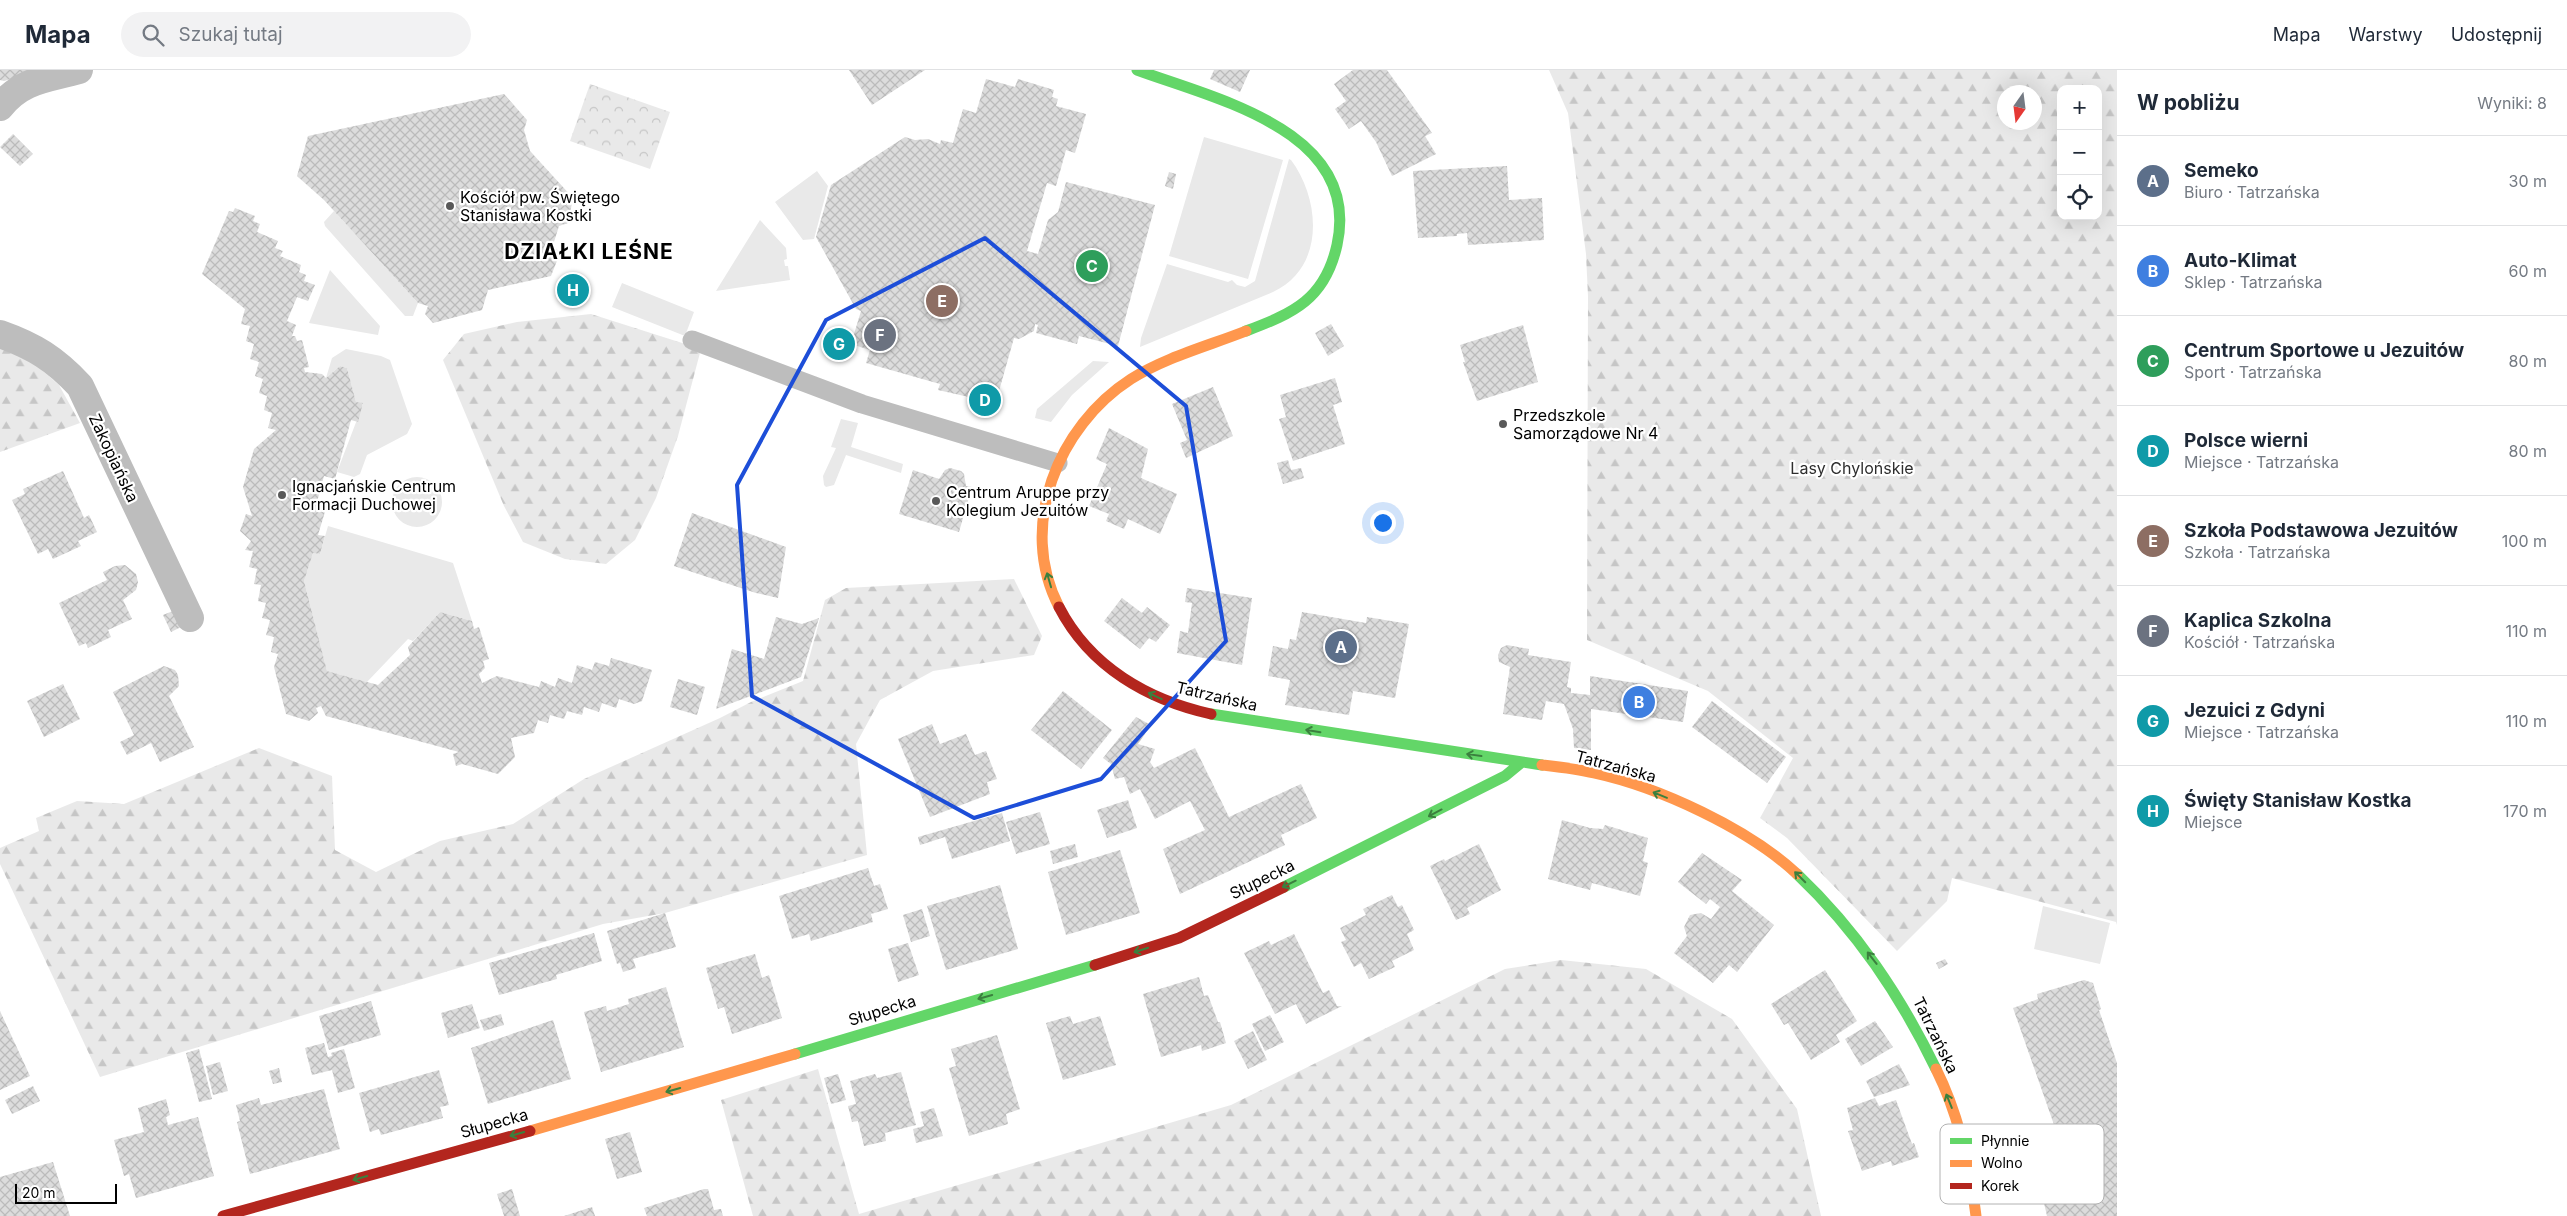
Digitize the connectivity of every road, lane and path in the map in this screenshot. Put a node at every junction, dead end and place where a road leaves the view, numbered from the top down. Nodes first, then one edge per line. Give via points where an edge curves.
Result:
1 (79, 70) edge
2 (1137, 70) edge
3 (0, 107) edge
4 (0, 334) edge
5 (692, 340) dead end
6 (1058, 463) junction
7 (190, 618) dead end
8 (1522, 762) junction
9 (1957, 1124) edge
10 (223, 1216) edge

1 - 3 street via 27,84 10,94
2 - 6 street, Tatrzańska via 1254,115 1286,131 1309,148 1323,167 1338,210 1340,229 1337,247 1322,283 1306,304 1283,317 1146,370 1119,387 1074,431
4 - 7 street, Zakopiańska via 31,345 60,365 80,386
5 - 6 lane via 862,404
8 -> 6 street, Tatrzańska via 1231,718 1162,700 1134,686 1091,652 1064,613 1048,581 1043,527 1047,496
9 -> 8 street, Tatrzańska via 1928,1053 1887,978 1834,911 1792,869 1749,839 1686,805 1641,787 1595,773
8 -> 10 street, Słupecka via 1505,776 1428,816 1179,938 676,1090

